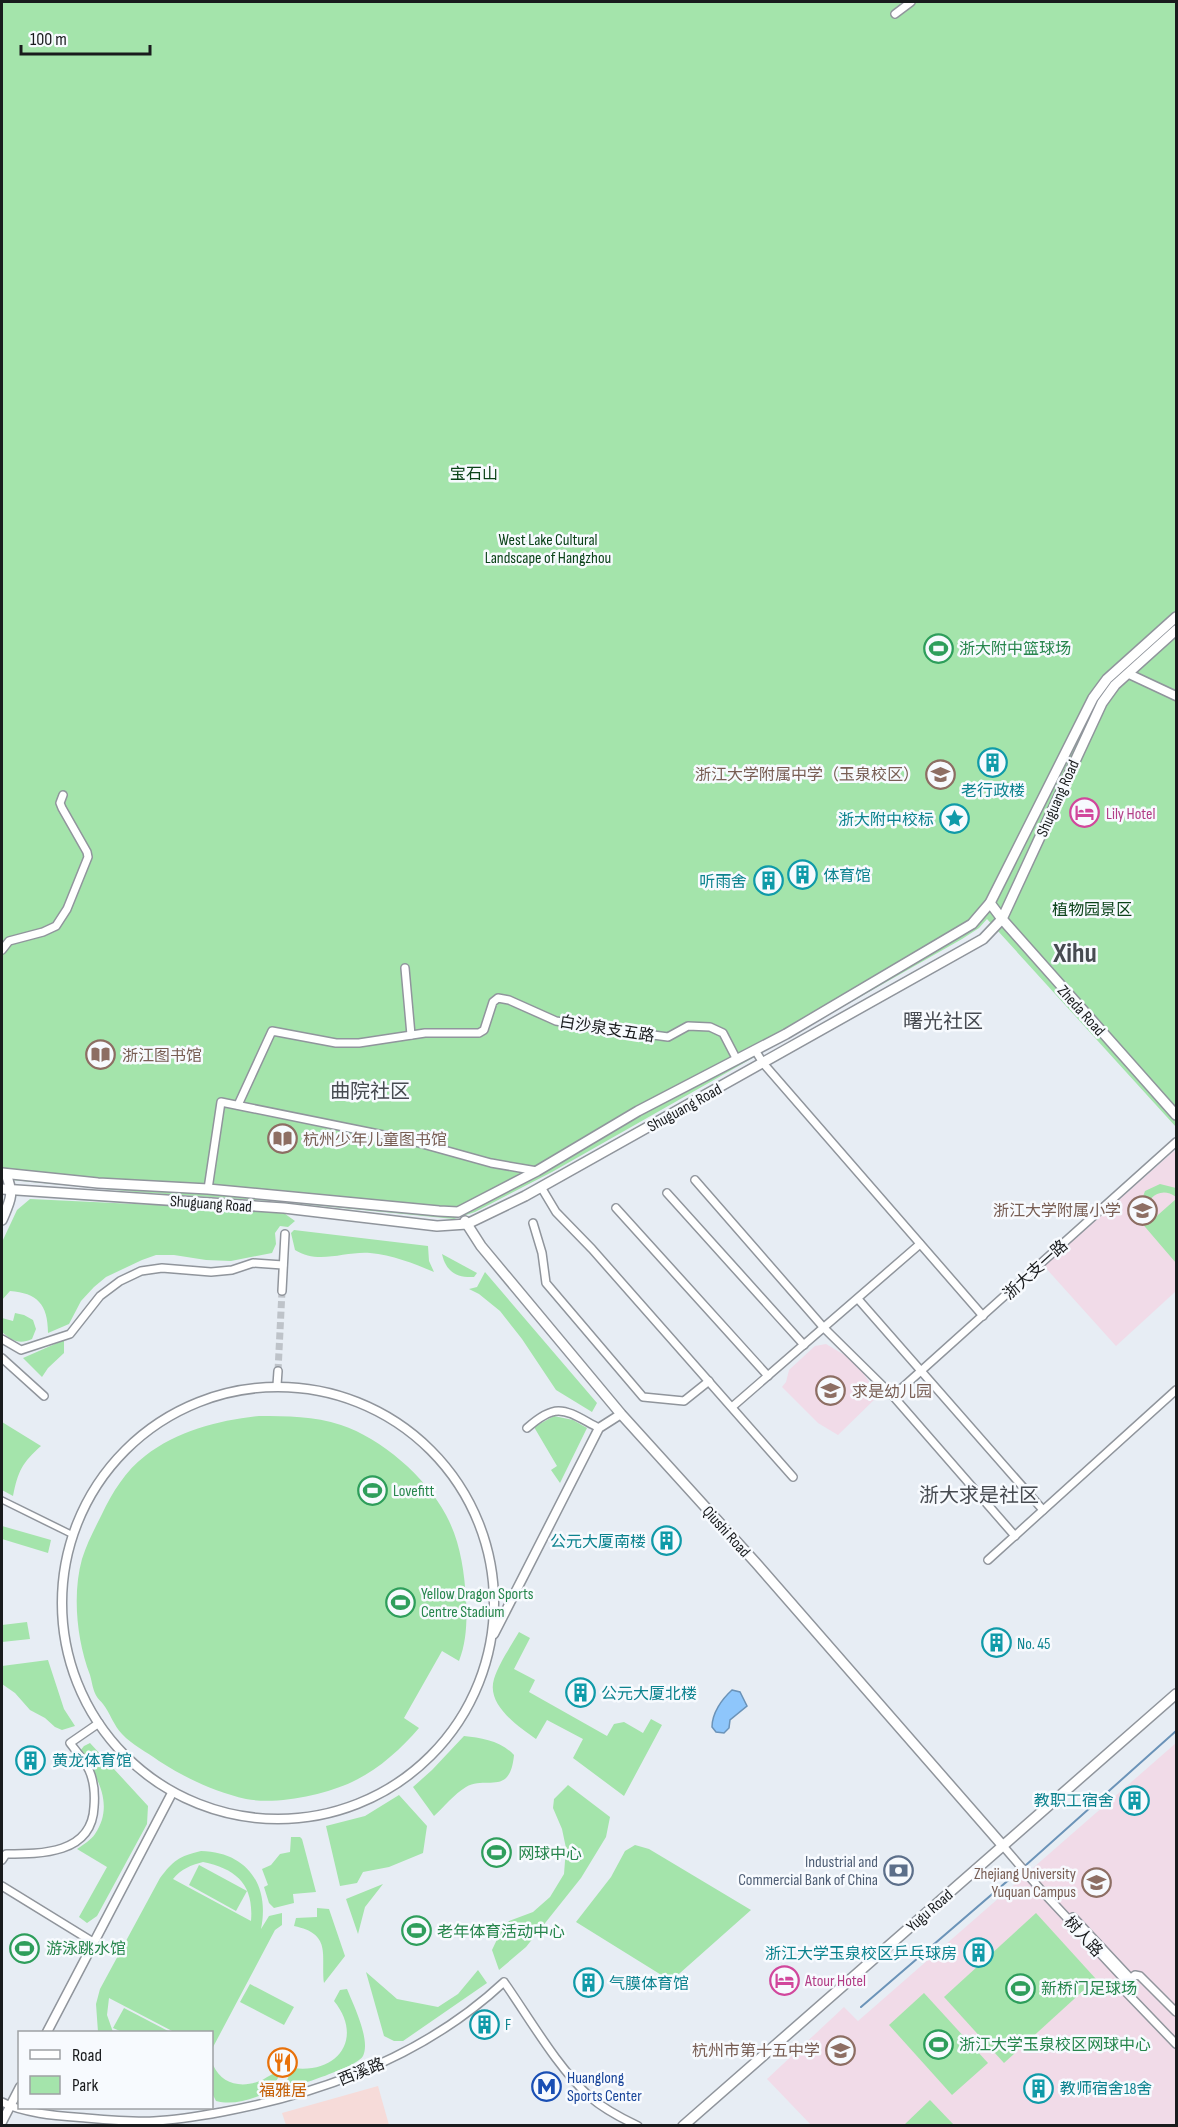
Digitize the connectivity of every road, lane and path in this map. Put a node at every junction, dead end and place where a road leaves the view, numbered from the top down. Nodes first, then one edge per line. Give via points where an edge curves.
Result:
1 (912, 2) edge
2 (895, 14) dead end
3 (1176, 618) edge
4 (1176, 630) edge
5 (1129, 674) junction
6 (1176, 696) edge
7 (63, 795) dead end
8 (990, 903) junction
9 (1002, 919) junction
10 (2, 950) edge
11 (405, 968) dead end
12 (411, 1035) junction
13 (755, 1050) junction
14 (737, 1060) junction
15 (762, 1063) junction
16 (238, 1106) junction
17 (1176, 1115) edge
18 (1176, 1142) edge
19 (537, 1171) junction
20 (4, 1174) edge
21 (695, 1180) dead end
22 (542, 1187) junction
23 (2, 1188) edge
24 (12, 1189) junction
25 (208, 1189) junction
26 (667, 1193) dead end
27 (616, 1208) dead end
28 (458, 1212) junction
29 (2, 1220) edge
30 (533, 1223) dead end
31 (467, 1224) junction
32 (285, 1234) dead end
33 (920, 1244) junction
34 (283, 1266) junction
35 (282, 1291) tunnel mouth
36 (858, 1299) junction
37 (983, 1316) junction
38 (824, 1328) junction
39 (2, 1339) edge
40 (804, 1345) junction
41 (2, 1358) edge
42 (922, 1370) junction
43 (278, 1371) tunnel mouth
44 (768, 1376) junction
45 (709, 1381) junction
46 (277, 1385) junction
47 (1176, 1390) edge
48 (44, 1396) dead end
49 (893, 1396) junction
50 (732, 1407) junction
51 (621, 1414) junction
52 (527, 1428) dead end
53 (599, 1428) junction
54 (793, 1477) dead end
55 (2, 1500) edge
56 (1043, 1510) junction
57 (72, 1534) junction
58 (1015, 1536) junction
59 (988, 1560) dead end
60 (492, 1639) junction
61 (1176, 1694) edge
62 (99, 1723) junction
63 (172, 1792) junction
64 (1003, 1846) junction
65 (2, 1860) edge
66 (2, 1886) edge
67 (93, 1941) junction
68 (1129, 1980) junction
69 (1174, 2003) edge
70 (1176, 2012) edge
71 (48, 2031) edge
72 (1176, 2044) edge
73 (18, 2089) edge
74 (6, 2104) edge
75 (28, 2109) edge
76 (2, 2122) edge
77 (638, 2126) edge
78 (683, 2126) edge

1 - 2 street
3 - 8 main road, Shuguang Road via 1107,679 1093,698
4 - 5 main road, Shuguang Road
5 - 6 street
5 - 9 main road, Shuguang Road via 1115,686 1092,722
7 - 10 street via 60,803 87,852 86,865 56,926 9,941
8 - 9 main road, Zheda Road
8 - 13 main road, Shuguang Road via 972,924
9 - 15 main road, Shuguang Road via 983,939
9 - 17 main road, Zheda Road
11 - 12 street
12 - 14 street, 白沙泉支五路 via 479,1033 498,998 556,1021 580,1025 668,1037 688,1026 710,1027 723,1033
12 - 16 street via 336,1043 272,1031
13 - 14 main road, Shuguang Road
13 - 15 street
14 - 19 main road, Shuguang Road via 638,1111
15 - 22 main road, Shuguang Road
15 - 33 street
16 - 19 street
16 - 25 street via 221,1102
18 - 37 street, 浙大支一路
19 - 28 main road, Shuguang Road
20 - 23 main road
20 - 24 main road
20 - 25 main road, Shuguang Road
21 - 38 street
22 - 31 main road, Shuguang Road
22 - 45 street via 556,1212
23 - 24 main road, Shuguang Road
24 - 29 main road
24 - 31 main road, Shuguang Road via 284,1208 437,1226
25 - 28 main road, Shuguang Road
26 - 40 street
27 - 44 street
28 - 31 main road, Qiushi Road
30 - 45 street via 546,1283 644,1397 684,1401
31 - 51 main road, Qiushi Road
32 - 34 street
33 - 36 street
33 - 37 street
34 - 35 street
34 - 39 street via 253,1263 211,1272 162,1268 141,1271 100,1296 70,1334 21,1350
36 - 38 street
36 - 42 street
37 - 42 street, 浙大支一路
38 - 40 street
38 - 49 street
40 - 44 street
41 - 48 street
42 - 49 street, 浙大支一路
42 - 56 street
43 - 46 street
44 - 50 street
45 - 50 street
46 - 57 street via 222,1394 153,1426 102,1475
46 - 60 street via 336,1395 371,1408 411,1431 446,1464 482,1532 496,1579
47 - 56 street
49 - 58 street
50 - 54 street
51 - 53 street
51 - 64 main road, Qiushi Road
52 - 53 street via 552,1411 568,1412
53 - 60 street
55 - 57 street
56 - 58 street
57 - 62 street via 60,1610 62,1631 76,1679
58 - 59 street
60 - 63 street via 461,1716 442,1744 404,1780 376,1798 341,1811 295,1819 218,1811
61 - 64 main road, Yugu Road
62 - 63 street via 138,1768
62 - 65 street via 70,1743 89,1771 95,1793 94,1816 84,1834 69,1847 6,1854
63 - 67 street
64 - 68 street, 树人路
64 - 78 main road, Yugu Road
66 - 67 street
67 - 71 street
68 - 69 street via 1140,1976
68 - 72 street via 1125,1991
69 - 70 street
73 - 74 street
74 - 76 street
75 - 77 street, 西溪路 via 111,2121 155,2121 259,2105 351,2076 412,2049 504,1982 581,2087

